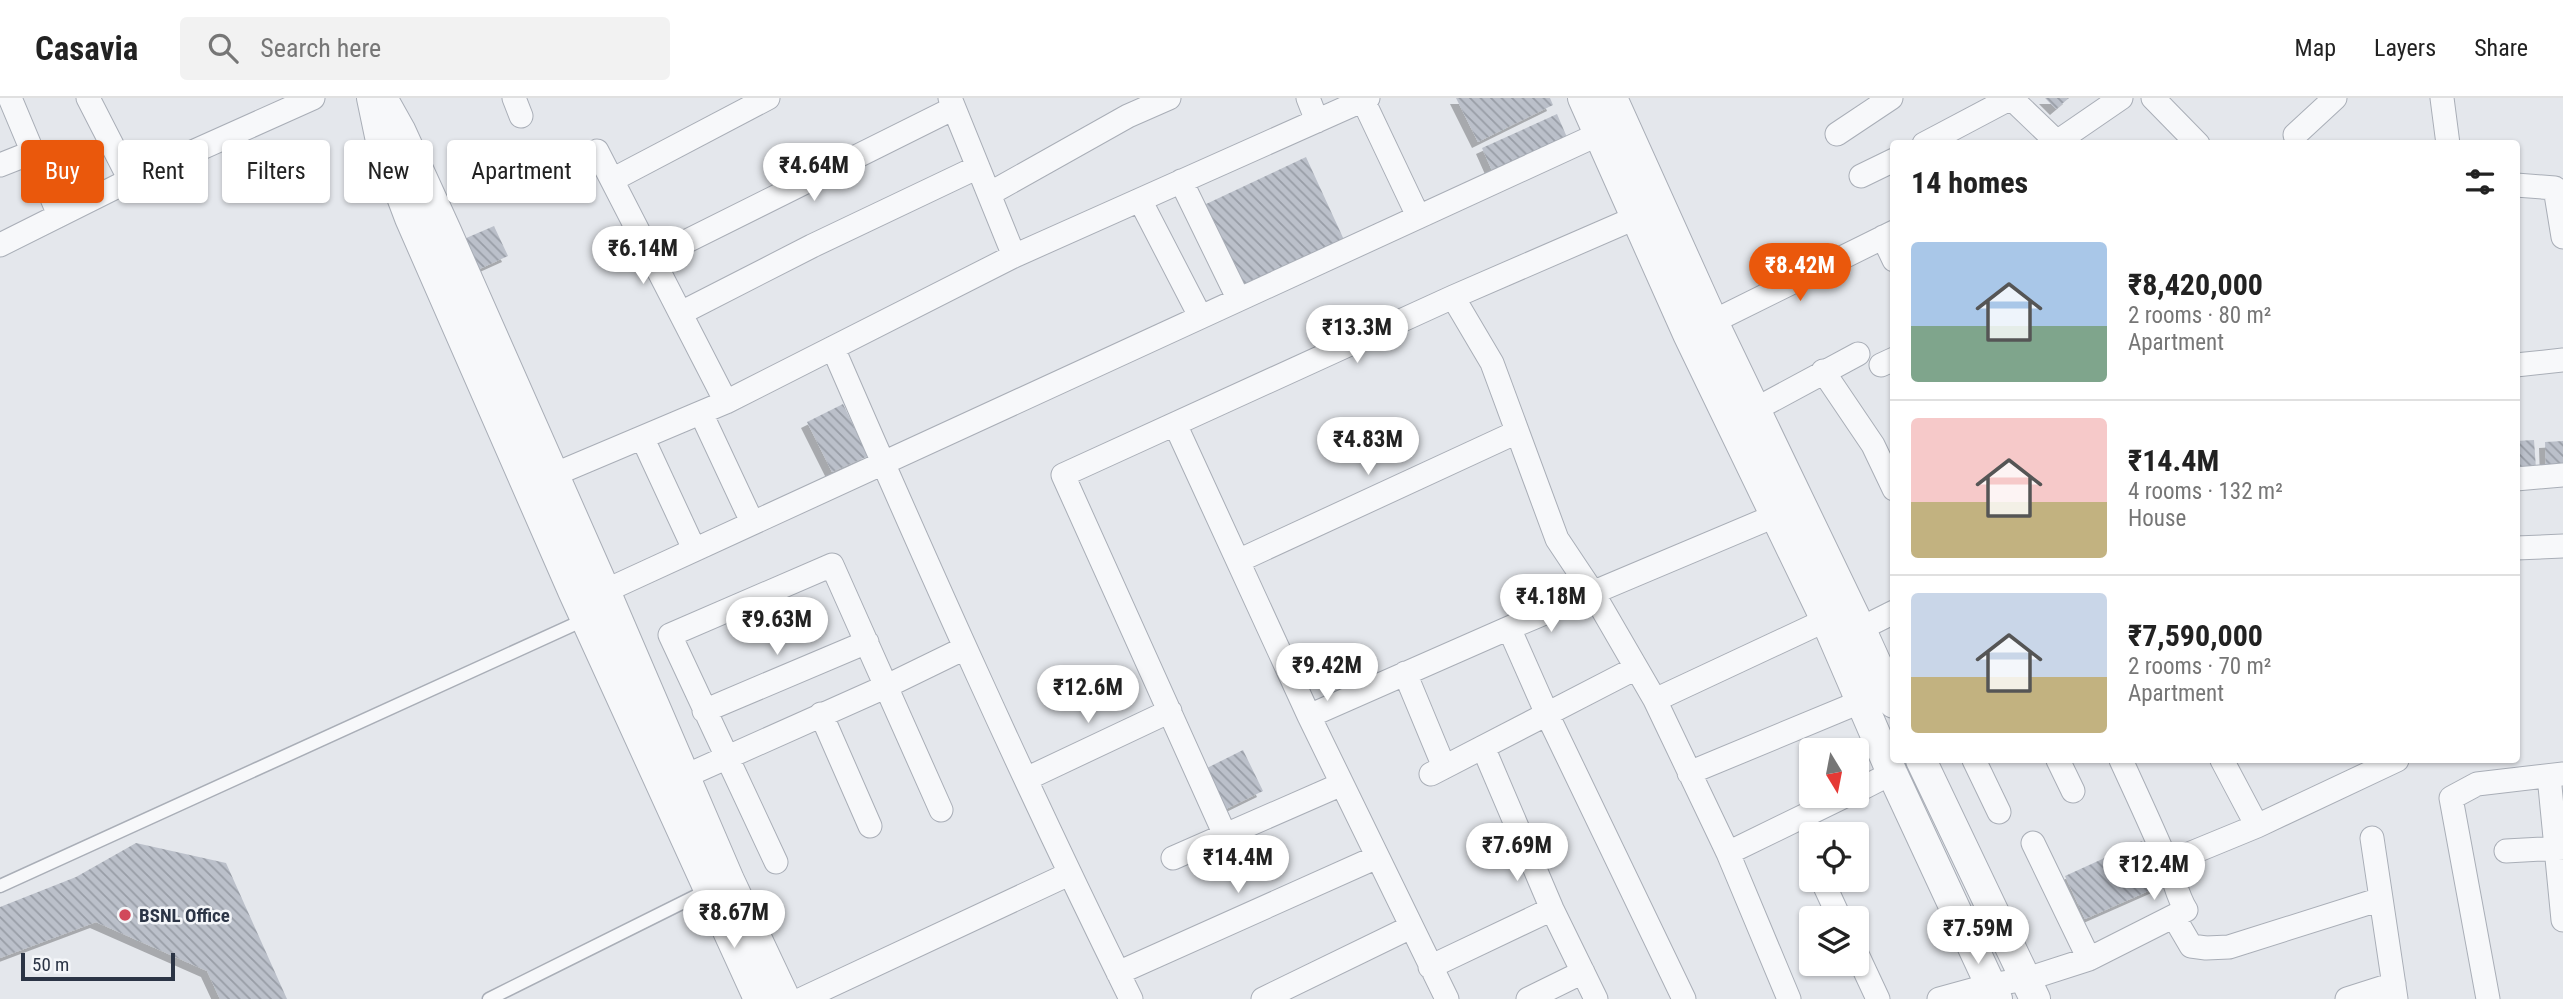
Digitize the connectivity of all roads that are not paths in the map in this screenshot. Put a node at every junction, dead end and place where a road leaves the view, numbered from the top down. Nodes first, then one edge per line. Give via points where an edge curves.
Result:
1 (10, 98) edge
2 (313, 98) edge
3 (372, 98) edge
4 (382, 98) edge
5 (768, 98) edge
6 (1169, 98) edge
7 (1308, 98) edge
8 (1583, 98) edge
9 (1612, 98) edge
10 (1891, 98) edge
11 (2011, 98) edge
12 (2121, 98) edge
13 (2153, 98) edge
14 (2335, 98) edge
15 (2442, 98) edge
16 (1366, 99) edge
17 (94, 100) edge
18 (952, 103) edge
19 (1317, 121) junction
20 (1599, 134) junction
21 (1837, 134) dead end
22 (2295, 135) dead end
23 (28, 140) edge
24 (1932, 140) edge
25 (2054, 140) edge
26 (2061, 140) edge
27 (2193, 140) edge
28 (2447, 140) edge
29 (208, 145) edge
30 (597, 150) dead end
31 (118, 152) edge
32 (21, 157) edge
33 (1890, 162) edge
34 (0, 165) edge
35 (978, 167) junction
36 (1861, 176) dead end
37 (612, 180) junction
38 (1181, 181) junction
39 (118, 186) edge
40 (2520, 186) edge
41 (989, 194) junction
42 (1140, 200) junction
43 (54, 203) edge
44 (59, 215) junction
45 (1418, 216) junction
46 (1635, 218) junction
47 (1888, 235) edge
48 (2563, 237) edge
49 (0, 245) edge
50 (1014, 256) junction
51 (653, 258) junction
52 (1453, 297) junction
53 (1238, 298) junction
54 (681, 313) junction
55 (1200, 316) junction
56 (1701, 328) junction
57 (832, 348) junction
58 (1858, 354) dead end
59 (2563, 360) edge
60 (2520, 365) edge
61 (1823, 371) junction
62 (726, 402) junction
63 (1756, 409) junction
64 (701, 413) junction
65 (1175, 424) junction
66 (1517, 432) junction
67 (643, 439) junction
68 (882, 461) junction
69 (2563, 475) edge
70 (2520, 478) edge
71 (541, 480) junction
72 (1890, 481) edge
73 (1777, 516) junction
74 (752, 522) junction
75 (2563, 546) edge
76 (2520, 548) edge
77 (694, 549) junction
78 (1238, 561) junction
79 (1594, 593) junction
80 (601, 605) junction
81 (1890, 613) edge
82 (1509, 628) junction
83 (1840, 630) junction
84 (867, 642) junction
85 (965, 648) junction
86 (1636, 668) junction
87 (1405, 673) junction
88 (887, 686) junction
89 (1890, 698) edge
90 (1655, 700) junction
91 (1860, 702) junction
92 (704, 711) junction
93 (1170, 711) junction
94 (821, 714) junction
95 (1547, 714) junction
96 (1309, 716) junction
97 (1483, 747) junction
98 (728, 756) junction
99 (1922, 763) edge
100 (1975, 763) edge
101 (2059, 763) edge
102 (2122, 763) edge
103 (2224, 763) edge
104 (2382, 763) edge
105 (2354, 769) edge
106 (1689, 774) junction
107 (1892, 774) junction
108 (2556, 775) edge
109 (1026, 779) junction
110 (673, 781) junction
111 (1342, 784) junction
112 (1869, 785) edge
113 (2073, 791) dead end
114 (1820, 808) edge
115 (941, 810) dead end
116 (1999, 812) dead end
117 (870, 826) dead end
118 (2256, 826) junction
119 (1225, 835) junction
120 (2372, 838) dead end
121 (2033, 843) dead end
122 (2560, 848) edge
123 (2506, 850) dead end
124 (1728, 853) junction
125 (1377, 857) junction
126 (1173, 858) dead end
127 (776, 862) dead end
128 (2167, 863) junction
129 (1069, 874) junction
130 (719, 885) junction
131 (0, 886) edge
132 (2381, 899) junction
133 (1552, 909) junction
134 (2174, 917) junction
135 (2563, 920) edge
136 (1411, 927) junction
137 (2089, 958) junction
138 (1430, 967) junction
139 (1583, 972) junction
140 (1118, 973) junction
141 (1867, 976) edge
142 (2031, 989) edge
143 (1993, 992) edge
144 (2395, 992) edge
145 (489, 999) edge
146 (759, 999) edge
147 (785, 999) edge
148 (802, 999) edge
149 (1131, 999) edge
150 (1263, 999) edge
151 (1447, 999) edge
152 (1528, 999) edge
153 (1596, 999) edge
154 (1684, 999) edge
155 (1789, 999) edge
156 (1878, 999) edge
157 (1939, 999) edge
158 (2347, 999) edge
159 (2488, 999) edge

1 - 23 street
2 - 29 street
3 - 71 street via 380,141 410,218
4 - 71 street via 400,130
5 - 37 street
6 - 41 street
7 - 19 street
8 - 20 street
9 - 56 street
10 - 21 street
11 - 24 street
11 - 25 street
12 - 26 street
13 - 27 street
14 - 22 street
15 - 28 street
16 - 19 street
16 - 45 street
17 - 31 street
18 - 35 street
18 - 51 street
19 - 38 street
20 - 45 street
20 - 46 street
30 - 37 street
32 - 34 street
33 - 36 street
35 - 41 street
35 - 54 street
37 - 51 street
38 - 42 street
38 - 53 street
39 - 44 street
40 - 48 street via 2555,188
41 - 50 street
42 - 50 street
42 - 55 street
43 - 44 street
44 - 49 street
45 - 53 street
46 - 52 street
46 - 56 street
47 - 56 street
50 - 57 street
51 - 54 street
52 - 65 street
52 - 66 street via 1492,363
53 - 55 street
54 - 62 street
55 - 68 street
56 - 63 street
56 - 73 street
57 - 62 street
57 - 68 street
58 - 61 street
59 - 60 street
61 - 63 street
61 - 72 street via 1873,445
62 - 64 street
63 - 83 street
64 - 67 street
64 - 74 street
65 - 78 street
65 - 93 street via 1063,475
66 - 78 street
66 - 79 street via 1557,539
67 - 71 street
67 - 77 street
68 - 74 street
68 - 85 street
69 - 70 street
71 - 80 street
73 - 79 street
73 - 83 street
74 - 77 street
75 - 76 street
77 - 80 street
78 - 96 street
79 - 82 street
79 - 86 street
80 - 110 street
80 - 131 lane
81 - 83 street
82 - 87 street
82 - 95 street
83 - 89 street
83 - 90 street
83 - 91 street
84 - 88 street
84 - 92 street
84 - 92 street via 832,565 819,570 670,635
85 - 88 street
85 - 109 street
86 - 90 street
86 - 95 street
87 - 96 street
87 - 97 street via 1438,770
88 - 94 street
88 - 115 street
90 - 106 street
91 - 106 street
91 - 107 street
92 - 98 street
93 - 109 street
93 - 119 street
94 - 98 street
94 - 117 street
95 - 97 street
95 - 154 street
96 - 111 street
97 - 133 street
98 - 110 street
98 - 127 street
99 - 142 street
100 - 116 street
101 - 113 street
102 - 128 street
103 - 118 street
104 - 105 street
105 - 118 street
106 - 124 street
107 - 112 street
107 - 143 street
108 - 122 street
108 - 159 street via 2477,784 2451,798
109 - 129 street
110 - 130 street
111 - 119 street
111 - 125 street
114 - 124 street
118 - 128 street
119 - 126 street
120 - 132 street
121 - 137 street
122 - 123 street
122 - 135 street
124 - 155 street
125 - 136 street
125 - 140 street
128 - 134 street via 2186,910
129 - 140 street
129 - 148 street
130 - 145 lane
130 - 146 street
130 - 147 street
132 - 134 street via 2229,947 2191,946
132 - 144 street
133 - 138 street
133 - 139 street
134 - 137 street
136 - 138 street
136 - 150 street
137 - 142 street
138 - 151 street
139 - 152 street
139 - 153 street
140 - 149 street
141 - 156 street
142 - 143 street
143 - 157 street
144 - 158 street

